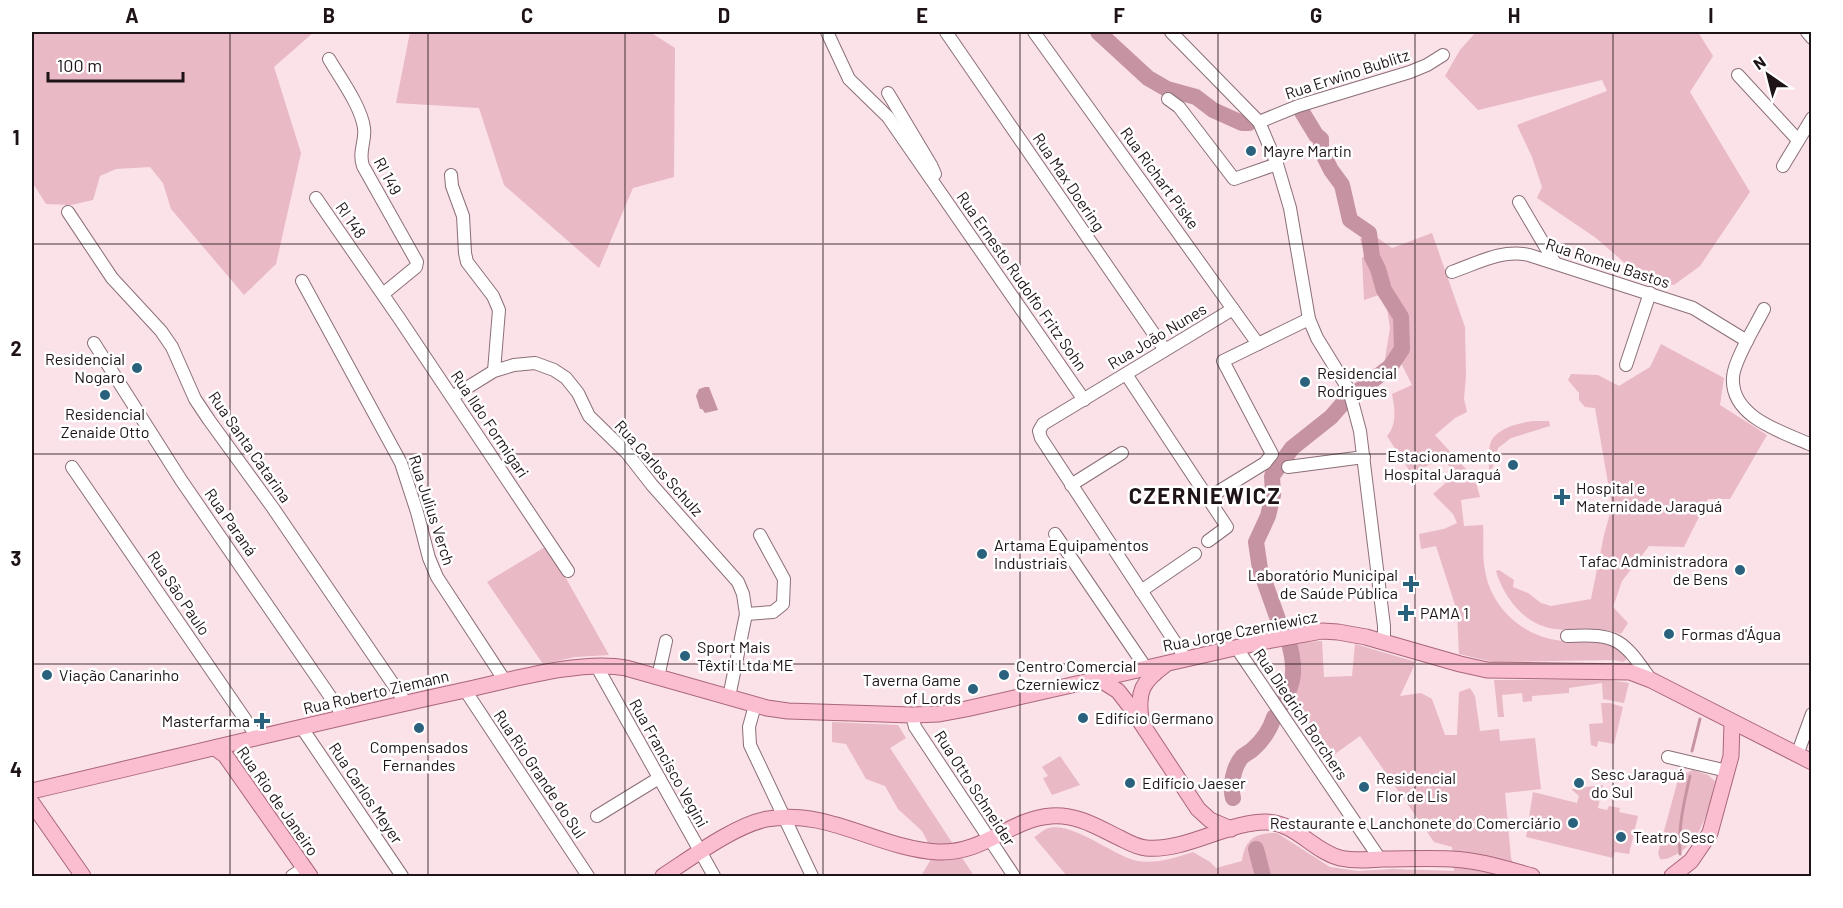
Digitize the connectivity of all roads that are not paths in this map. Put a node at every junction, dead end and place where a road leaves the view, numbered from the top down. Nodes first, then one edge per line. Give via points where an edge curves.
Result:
1 (827, 32) edge
2 (946, 32) edge
3 (1034, 32) edge
4 (1171, 32) edge
5 (1807, 32) edge
6 (1812, 38) edge
7 (1443, 55) dead end
8 (329, 59) dead end
9 (1738, 75) dead end
10 (888, 93) dead end
11 (1168, 99) dead end
12 (1812, 118) edge
13 (1259, 122) junction
14 (1798, 140) junction
15 (1277, 164) junction
16 (1783, 166) dead end
17 (451, 175) dead end
18 (933, 180) junction
19 (316, 198) dead end
20 (1519, 202) dead end
21 (68, 212) dead end
22 (1555, 263) junction
23 (1452, 272) dead end
24 (302, 280) dead end
25 (1650, 293) junction
26 (383, 294) junction
27 (1233, 309) junction
28 (1764, 309) dead end
29 (1309, 319) junction
30 (1747, 342) junction
31 (94, 343) dead end
32 (1258, 344) junction
33 (1165, 350) junction
34 (1626, 365) dead end
35 (494, 371) junction
36 (1126, 374) junction
37 (452, 397) junction
38 (1084, 400) junction
39 (1812, 446) edge
40 (1122, 453) dead end
41 (1364, 457) junction
42 (1288, 467) dead end
43 (72, 468) dead end
44 (1071, 485) junction
45 (1208, 498) junction
46 (1055, 534) dead end
47 (760, 535) dead end
48 (1208, 541) dead end
49 (1195, 554) dead end
50 (568, 572) dead end
51 (1141, 591) junction
52 (746, 614) junction
53 (1568, 636) dead end
54 (666, 641) dead end
55 (1384, 642) junction
56 (1236, 648) junction
57 (1185, 659) junction
58 (1167, 663) junction
59 (596, 666) junction
60 (1633, 666) junction
61 (1146, 668) junction
62 (658, 677) junction
63 (1099, 679) junction
64 (505, 681) junction
65 (465, 690) junction
66 (729, 697) junction
67 (406, 703) junction
68 (755, 705) junction
69 (1812, 714) edge
70 (912, 715) junction
71 (345, 718) junction
72 (1142, 723) junction
73 (1732, 723) junction
74 (302, 728) junction
75 (1763, 737) junction
76 (258, 738) junction
77 (215, 748) junction
78 (1797, 755) junction
79 (1668, 757) dead end
80 (1812, 762) edge
81 (1729, 764) junction
82 (659, 778) junction
83 (32, 791) edge
84 (32, 803) edge
85 (1198, 809) junction
86 (597, 816) dead end
87 (783, 817) junction
88 (1231, 829) junction
89 (989, 841) junction
90 (1182, 843) junction
91 (701, 852) junction
92 (1380, 859) junction
93 (302, 874) edge
94 (83, 876) edge
95 (402, 876) edge
96 (588, 876) edge
97 (663, 876) edge
98 (714, 876) edge
99 (812, 876) edge
100 (1014, 876) edge
101 (1532, 876) edge
102 (1672, 876) edge

1 - 18 street, Rua Ernesto Rudolfo Fritz Sohn via 849,79 888,117
2 - 33 street, Rua Max Doering
3 - 27 street, Rua Richart Piske
4 - 13 street
5 - 6 street
7 - 13 street, Rua Erwino Bublitz via 1410,72
8 - 26 street, RI 149 via 364,125 360,154 363,165 417,262
9 - 14 street
10 - 18 street, Rua Ernesto Rudolfo Fritz Sohn via 931,165
11 - 15 street via 1179,107 1233,179
12 - 14 street
13 - 15 street
14 - 16 street
15 - 29 street via 1290,208
17 - 35 street via 463,216 467,262 493,296 498,310
18 - 38 street, Rua Ernesto Rudolfo Fritz Sohn
19 - 26 street, RI 148
20 - 22 street
21 - 67 street, Rua Santa Catarina via 112,279 166,339 195,399
22 - 23 street, Rua Romeu Bastos via 1516,252 1503,253
22 - 25 street, Rua Romeu Bastos
24 - 64 street, Rua Julius Verch via 401,463 436,577
25 - 30 street, Rua Romeu Bastos via 1694,308
25 - 34 street
26 - 37 street, Rua Ildo Formigari
27 - 32 street, Rua Richart Piske
27 - 33 street, Rua João Nunes
28 - 30 street
29 - 32 street
29 - 41 street via 1349,390
30 - 39 street via 1733,376 1742,408
31 - 71 street, Rua Paraná via 181,480
32 - 45 street via 1223,362 1271,450 1270,458
33 - 36 street, Rua João Nunes
35 - 37 street, Rua Carlos Schulz
35 - 52 street, Rua Carlos Schulz via 535,363 566,378 589,416 627,453 731,573 743,594
36 - 38 street, Rua João Nunes
36 - 45 street
37 - 50 street, Rua Ildo Formigari
38 - 44 street, Rua João Nunes via 1043,424 1039,431
40 - 44 street
41 - 42 street
41 - 55 street
43 - 76 street, Rua São Paulo
44 - 51 street
45 - 48 street via 1227,527
46 - 61 street
47 - 52 street via 782,571 783,604 773,612
49 - 51 street
51 - 57 street
52 - 66 street, Rua Carlos Schulz
53 - 60 street via 1590,634 1617,640
54 - 62 street
55 - 56 main road, Rua Jorge Czerniewicz via 1322,631
55 - 60 main road, Rua Jorge Czerniewicz via 1487,670
56 - 57 main road, Rua Jorge Czerniewicz
56 - 92 street, Rua Diedrich Borchers
57 - 58 main road, Rua Jorge Czerniewicz
58 - 61 main road, Rua Jorge Czerniewicz
58 - 72 main road via 1141,689
59 - 62 main road, Rua Roberto Ziemann via 617,666
59 - 64 main road, Rua Roberto Ziemann
59 - 82 street, Rua Francisco Vegini
60 - 73 main road, Rua Jorge Czerniewicz via 1651,680
61 - 63 main road, Rua Jorge Czerniewicz
62 - 66 main road, Rua Roberto Ziemann
63 - 70 main road, Rua Jorge Czerniewicz via 966,709
63 - 72 main road via 1118,691
64 - 65 main road, Rua Roberto Ziemann
65 - 67 main road, Rua Roberto Ziemann
65 - 96 street, Rua Rio Grande do Sul
66 - 68 main road, Rua Jorge Czerniewicz
67 - 71 main road, Rua Roberto Ziemann
68 - 70 main road, Rua Jorge Czerniewicz via 788,711
68 - 87 street via 749,727 750,746
69 - 78 street
70 - 89 street, Rua Otto Schneider via 915,727
71 - 74 main road, Rua Roberto Ziemann
72 - 85 main road
73 - 75 main road, Rua Jorge Czerniewicz
73 - 81 main road
74 - 76 main road, Rua Roberto Ziemann
74 - 95 street, Rua Carlos Meyer
75 - 78 main road, Rua Jorge Czerniewicz
75 - 81 main road via 1743,744
76 - 77 main road, Rua Roberto Ziemann
77 - 83 main road, Rua Roberto Ziemann
77 - 93 main road, Rua Rio de Janeiro via 225,755
78 - 80 main road, Rua Jorge Czerniewicz
79 - 81 street
81 - 102 main road via 1707,840 1691,861
82 - 86 street
82 - 91 street, Rua Francisco Vegini
84 - 94 main road
85 - 88 main road via 1209,820
85 - 90 main road via 1198,826
87 - 89 main road via 824,820 922,851 954,851
87 - 91 main road via 748,825
87 - 99 street
88 - 90 main road
88 - 92 main road via 1254,823 1279,824 1296,831 1327,854 1350,860
89 - 90 main road via 1026,822 1055,816 1088,821 1138,847
89 - 100 street, Rua Otto Schneider
91 - 97 main road
91 - 98 street, Rua Francisco Vegini
92 - 101 main road via 1462,860

